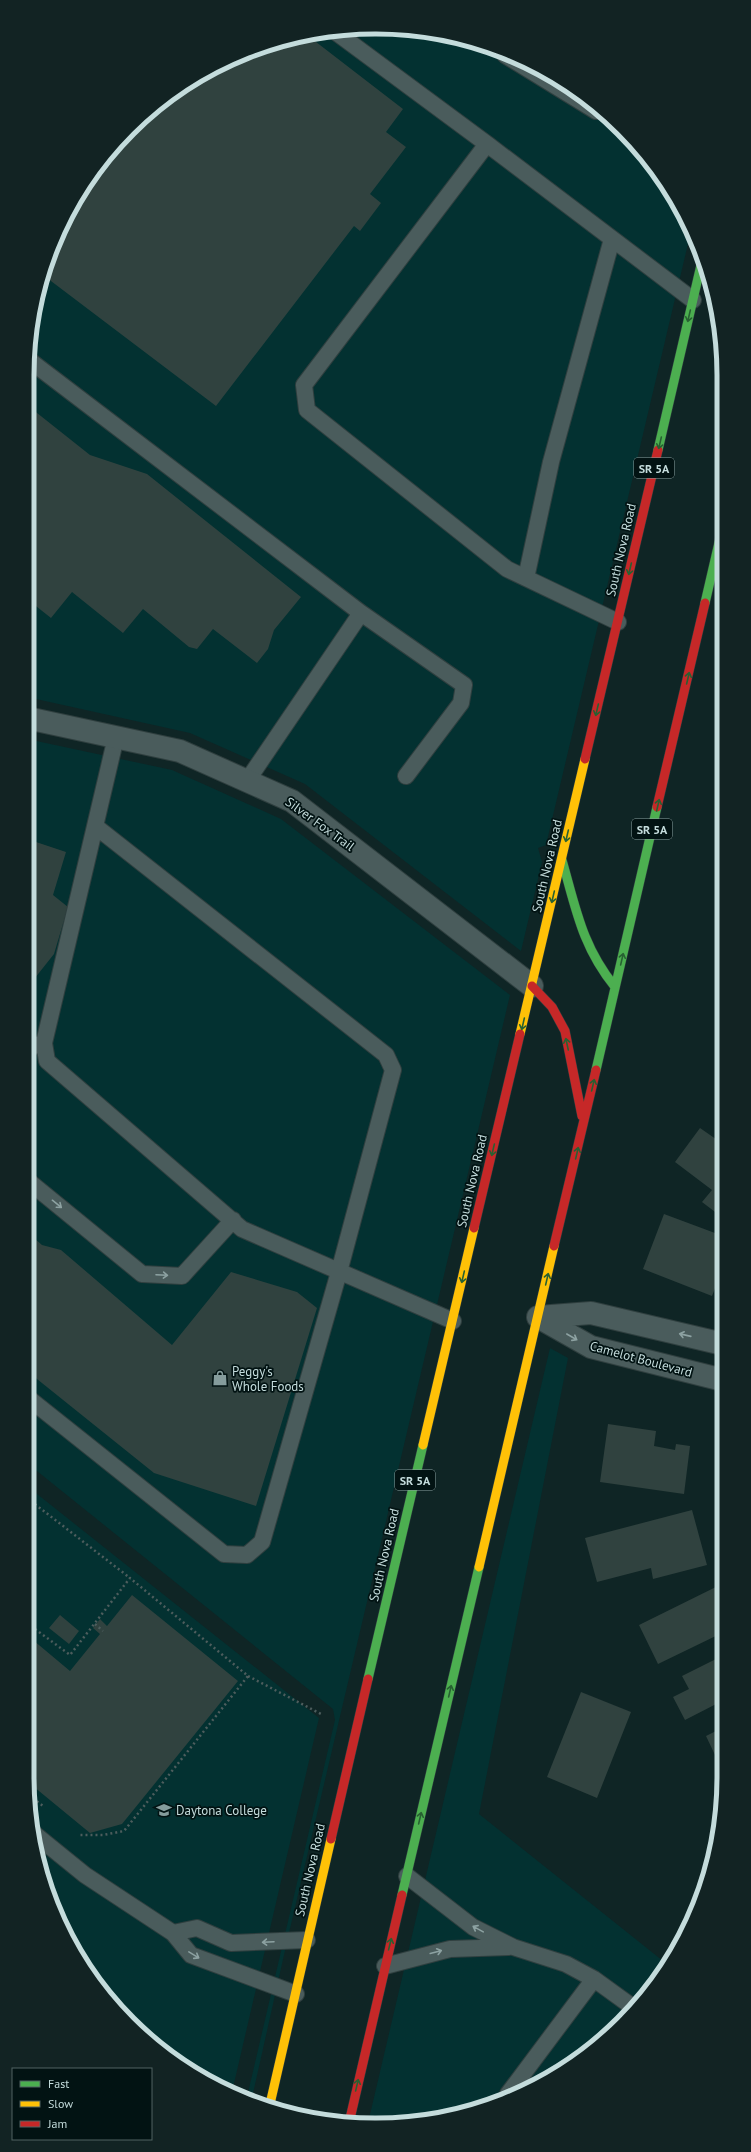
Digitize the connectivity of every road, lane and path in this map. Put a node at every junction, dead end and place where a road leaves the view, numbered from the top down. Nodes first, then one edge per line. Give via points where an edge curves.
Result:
1 (342, 36) edge
2 (540, 76) edge
3 (560, 89) edge
4 (487, 144) junction
5 (612, 239) junction
6 (700, 269) edge
7 (693, 300) junction
8 (35, 364) edge
9 (717, 551) edge
10 (526, 578) junction
11 (361, 612) junction
12 (618, 622) junction
13 (34, 719) edge
14 (116, 737) junction
15 (406, 776) dead end
16 (247, 781) junction
17 (95, 826) junction
18 (562, 859) junction
19 (532, 986) junction
20 (615, 987) junction
21 (44, 1043) junction
22 (34, 1046) edge
23 (584, 1123) junction
24 (34, 1186) edge
25 (233, 1220) junction
26 (339, 1272) junction
27 (538, 1317) junction
28 (453, 1321) junction
29 (717, 1343) edge
30 (717, 1379) edge
31 (34, 1404) edge
32 (34, 1503) edge
33 (130, 1578) junction
34 (95, 1624) junction
35 (34, 1628) edge
36 (103, 1631) dead end
37 (248, 1676) junction
38 (323, 1715) dead end
39 (102, 1830) dead end
40 (40, 1839) edge
41 (407, 1876) junction
42 (173, 1933) junction
43 (307, 1940) junction
44 (513, 1947) junction
45 (385, 1966) junction
46 (594, 1979) junction
47 (296, 1994) junction
48 (629, 2005) edge
49 (511, 2090) edge
50 (271, 2101) edge
51 (350, 2117) edge

1 - 4 lane
2 - 3 lane
4 - 5 lane
4 - 10 lane via 304,385 307,410 507,569
5 - 7 lane
5 - 10 lane via 551,462
6 - 7 main road, South Nova Road / SR 5A
7 -> 12 main road, South Nova Road / SR 5A
8 - 11 lane
20 -> 9 main road, SR 5A
10 - 12 lane
11 - 15 lane via 464,685 461,703
11 - 16 lane
12 -> 18 main road, South Nova Road / SR 5A
13 - 14 street, Silver Fox Trail
14 - 16 street, Silver Fox Trail via 180,751
14 - 17 lane
16 - 19 street, Silver Fox Trail via 292,801
17 - 21 lane
17 - 26 lane via 386,1055 393,1070
18 -> 19 main road, South Nova Road / SR 5A
18 - 20 main road via 584,937 599,967
23 -> 19 main road via 565,1031 552,1007
19 -> 28 main road, South Nova Road / SR 5A
23 -> 20 main road, SR 5A
21 - 22 lane
21 - 25 lane via 47,1061
27 -> 23 main road, SR 5A
24 -> 25 lane via 142,1274 182,1276
25 - 26 lane via 242,1229
26 - 28 lane
26 - 31 lane via 262,1542 247,1555 224,1554
29 -> 27 street via 591,1313
27 -> 30 street, Camelot Boulevard via 591,1348
41 -> 27 main road, SR 5A
28 - 43 main road, South Nova Road / SR 5A
32 - 33 path
33 - 34 path
33 - 37 path
34 - 35 path via 70,1655
34 - 36 path
37 - 38 path
37 - 39 path via 124,1831 103,1835
40 - 42 lane via 85,1875
44 -> 41 lane via 473,1927
45 -> 41 main road, SR 5A
43 -> 42 lane via 231,1944 197,1928
42 -> 47 lane via 191,1955
43 - 47 main road, South Nova Road / SR 5A
45 -> 44 lane via 450,1949
44 - 46 lane via 566,1964
51 -> 45 main road, SR 5A
46 - 48 lane
46 - 49 lane
47 - 50 main road, South Nova Road / SR 5A

